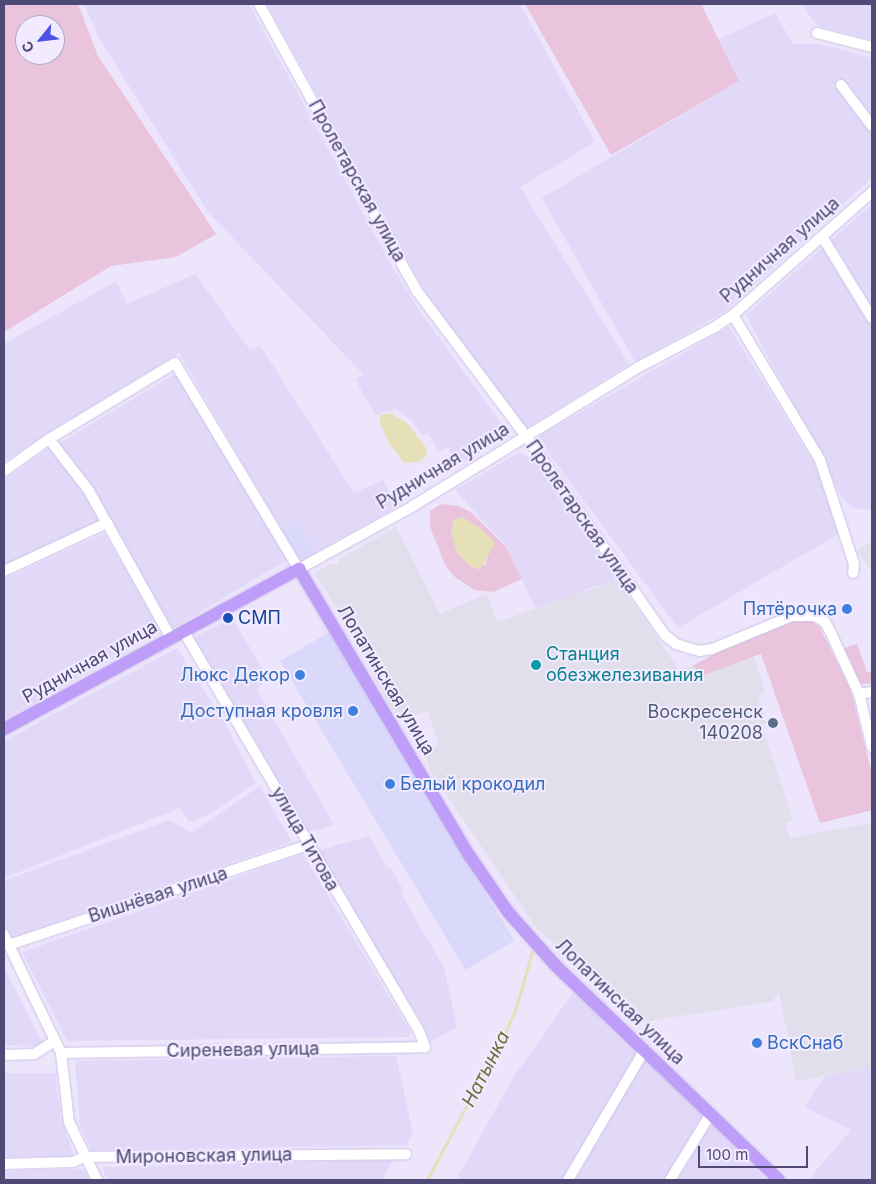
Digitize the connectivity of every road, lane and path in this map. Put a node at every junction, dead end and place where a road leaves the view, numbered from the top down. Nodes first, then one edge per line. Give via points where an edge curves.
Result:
1 (259, 4) edge
2 (817, 33) dead end
3 (872, 47) edge
4 (841, 85) dead end
5 (872, 126) edge
6 (872, 192) edge
7 (823, 238) junction
8 (733, 315) junction
9 (872, 318) edge
10 (526, 436) junction
11 (49, 439) junction
12 (4, 471) edge
13 (107, 523) junction
14 (299, 569) junction
15 (4, 571) edge
16 (853, 573) dead end
17 (183, 631) junction
18 (171, 638) junction
19 (872, 692) edge
20 (860, 694) junction
21 (4, 729) edge
22 (872, 747) edge
23 (308, 846) junction
24 (4, 935) edge
25 (9, 945) junction
26 (55, 1042) junction
27 (425, 1047) joint
28 (644, 1051) junction
29 (61, 1053) junction
30 (4, 1055) edge
31 (710, 1115) junction
32 (406, 1154) dead end
33 (84, 1157) junction
34 (4, 1164) edge
35 (96, 1180) edge
36 (568, 1180) edge
37 (670, 1180) edge
38 (779, 1180) edge

1 - 10 street, Пролетарская улица via 417,291
2 - 3 street
4 - 5 street
6 - 7 street, Рудничная улица
7 - 8 street, Рудничная улица
7 - 9 street
8 - 10 street, Рудничная улица via 639,367
8 - 16 street via 820,460 854,564
10 - 14 street, Рудничная улица via 413,506
10 - 20 street, Пролетарская улица via 665,635 676,644 699,651 712,649 792,616 809,614 825,622
11 - 12 street, Лопатинская улица
11 - 13 street via 89,491
11 - 14 street, Лопатинская улица via 175,363
13 - 15 street
13 - 18 street
14 - 17 main road, Рудничная улица
14 - 28 main road, Лопатинская улица via 496,896 532,941
17 - 18 main road, Рудничная улица
17 - 23 street, улица Титова
18 - 21 main road, Рудничная улица
19 - 20 street
20 - 22 street, Пролетарская улица
23 - 25 street, Вишнёвая улица
23 - 27 street, улица Титова via 419,1030
24 - 25 street
25 - 26 street
26 - 29 street
26 - 30 street via 34,1054
27 - 29 street, Сиреневая улица
28 - 31 main road, Лопатинская улица
28 - 36 street
29 - 33 street via 69,1122
31 - 37 street
31 - 38 main road, Лопатинская улица
32 - 33 street, Мироновская улица
33 - 34 street, Мироновская улица via 73,1162
33 - 35 street

